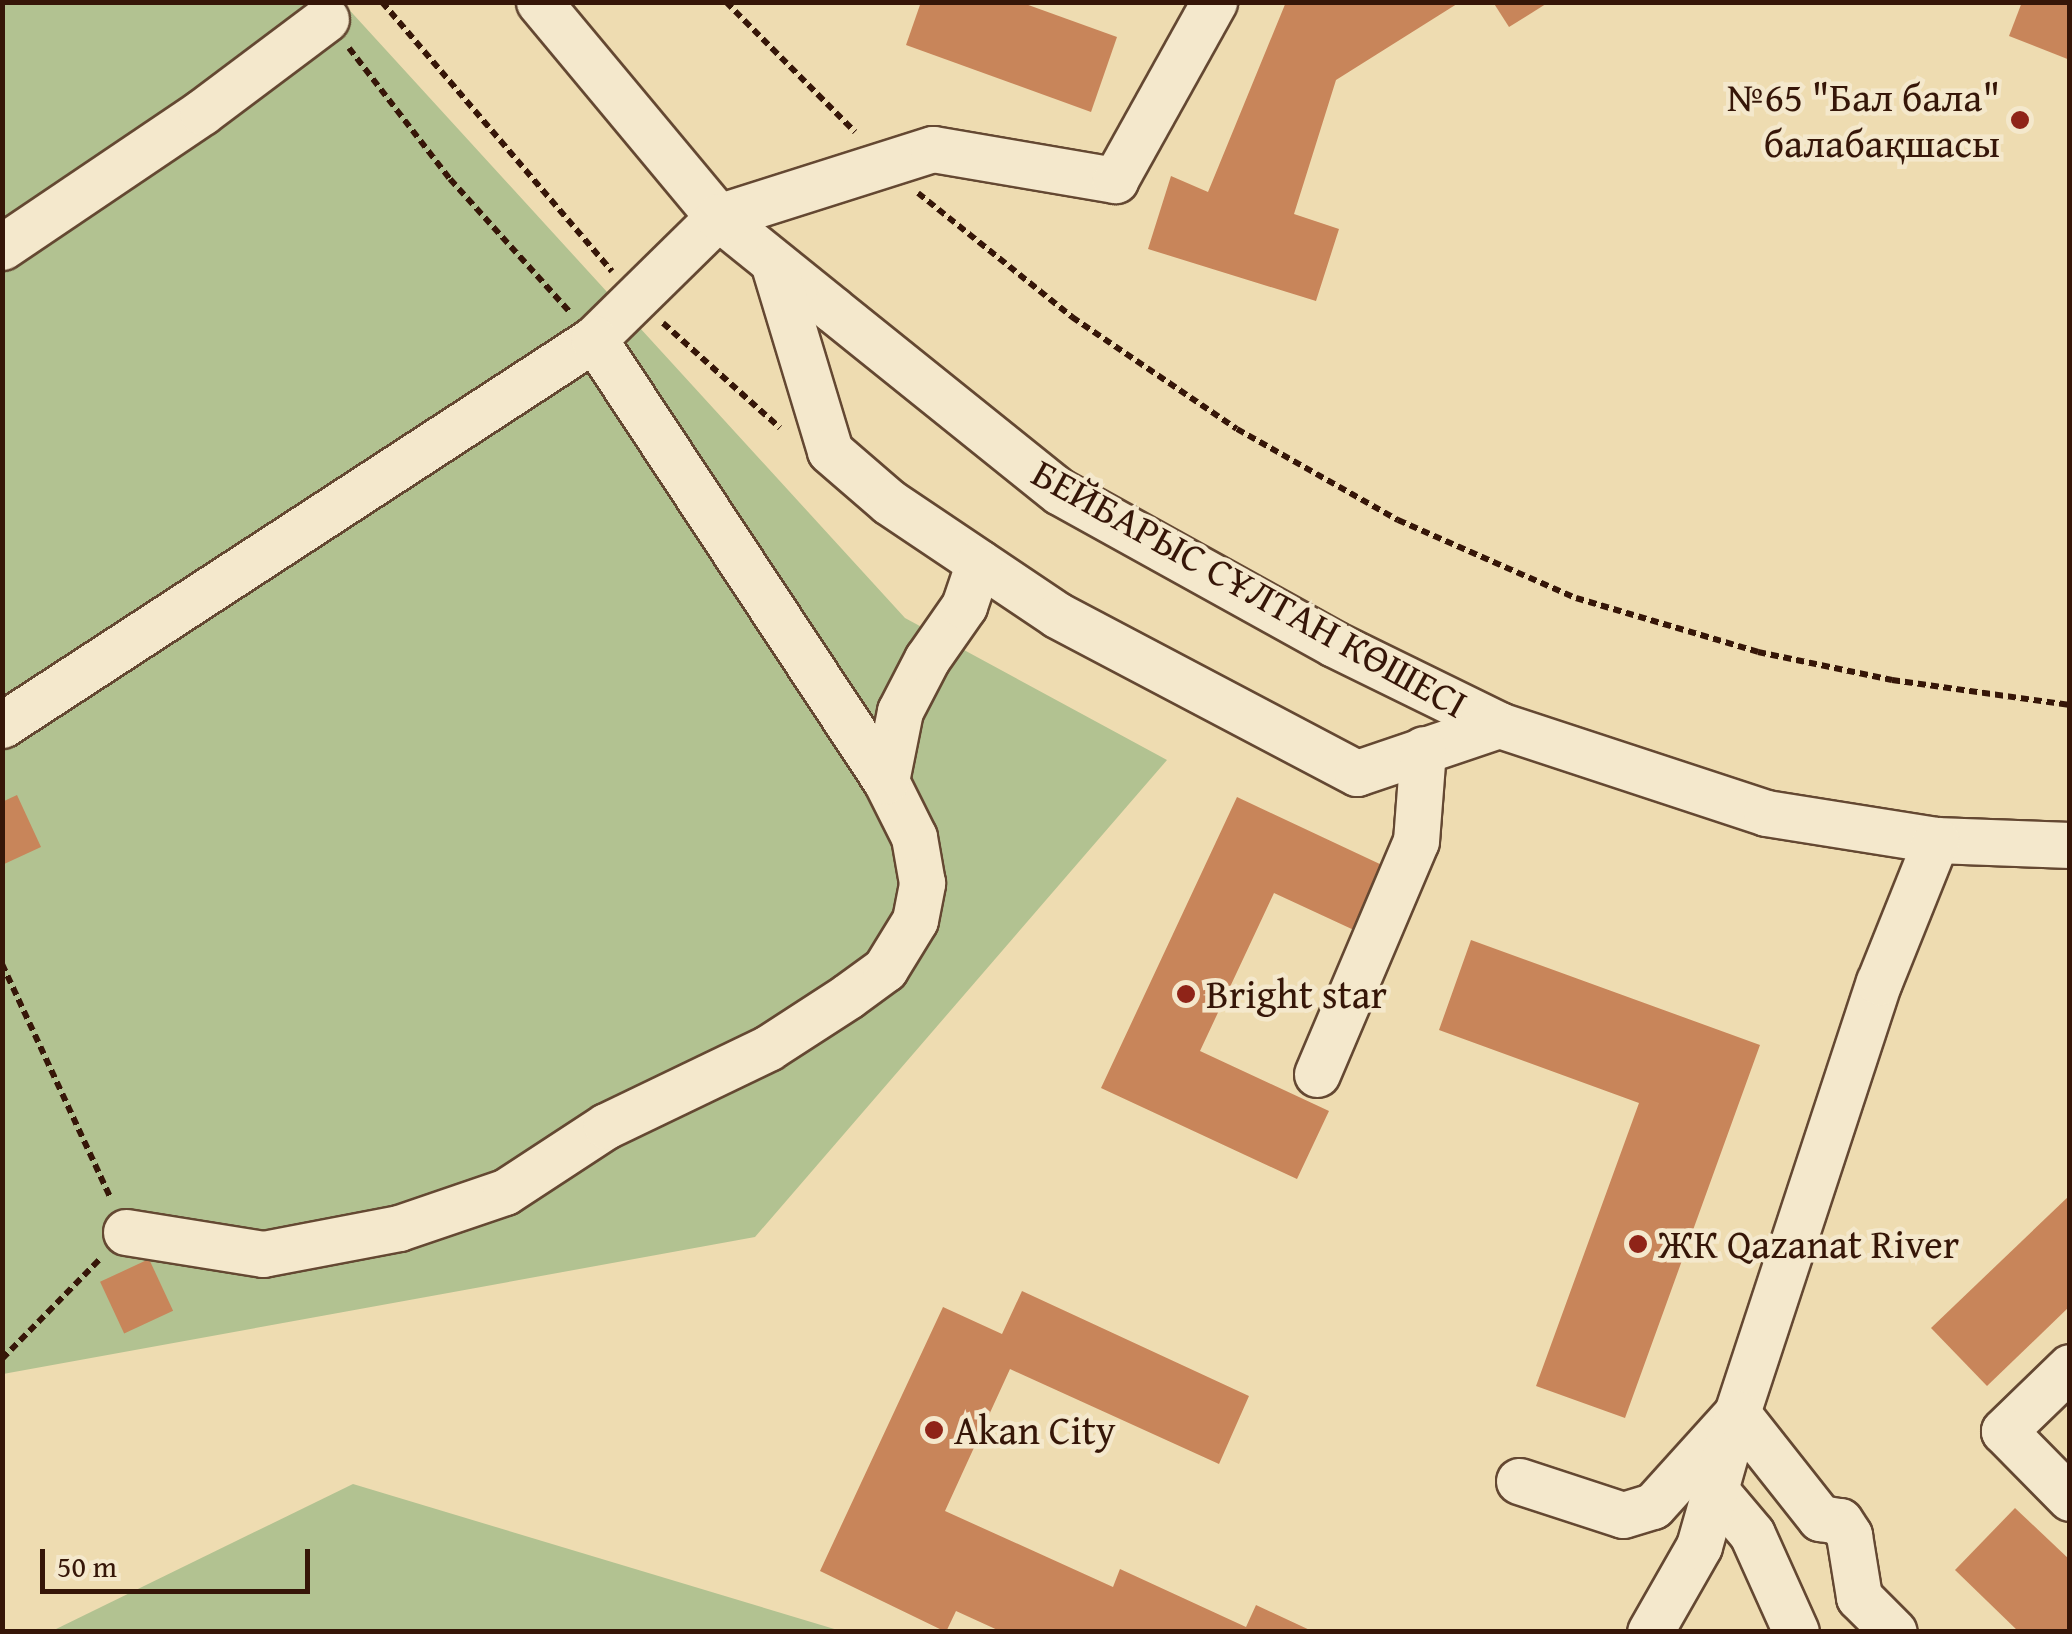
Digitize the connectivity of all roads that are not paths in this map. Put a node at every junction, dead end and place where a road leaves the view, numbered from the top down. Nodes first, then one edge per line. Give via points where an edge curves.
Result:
1 (539, 2) edge
2 (1214, 2) edge
3 (326, 19) road end
4 (718, 217) junction
5 (2, 247) edge
6 (773, 262) junction
7 (594, 339) junction
8 (978, 562) junction
9 (2, 725) edge
10 (1499, 725) junction
11 (1423, 749) junction
12 (886, 781) junction
13 (1936, 840) junction
14 (2070, 844) edge
15 (1317, 1074) dead end
16 (126, 1232) road end
17 (2070, 1367) edge
18 (1737, 1413) junction
19 (1519, 1482) dead end
20 (1715, 1490) junction
21 (2070, 1498) edge
22 (1650, 1632) edge
23 (1796, 1632) edge
24 (1894, 1632) edge

1 - 4 street, БЕЙБАРЫС СҰЛТАН КӨШЕСІ
2 - 4 street via 1115,180 933,148
3 - 5 street
4 - 6 street, БЕЙБАРЫС СҰЛТАН КӨШЕСІ
4 - 7 street
6 - 8 street via 830,451 889,502
6 - 10 street, БЕЙБАРЫС СҰЛТАН КӨШЕСІ via 1060,492 1334,644
7 - 9 street
7 - 12 street
8 - 11 street via 1057,615 1357,773
8 - 12 street via 964,606 900,711
10 - 11 street
10 - 13 street, БЕЙБАРЫС СҰЛТАН КӨШЕСІ via 1766,812
11 - 15 street via 1416,841
12 - 16 street via 914,837 922,883 916,920 885,970 768,1048 606,1126 505,1192 399,1228 263,1254
13 - 14 street, БЕЙБАРЫС СҰЛТАН КӨШЕСІ
13 - 18 street via 1879,982
17 - 21 street via 2004,1431
18 - 19 street via 1653,1506 1623,1515
18 - 20 street
18 - 24 street via 1820,1518 1840,1521 1849,1535 1858,1598
20 - 22 street via 1699,1546
20 - 23 street via 1752,1534

